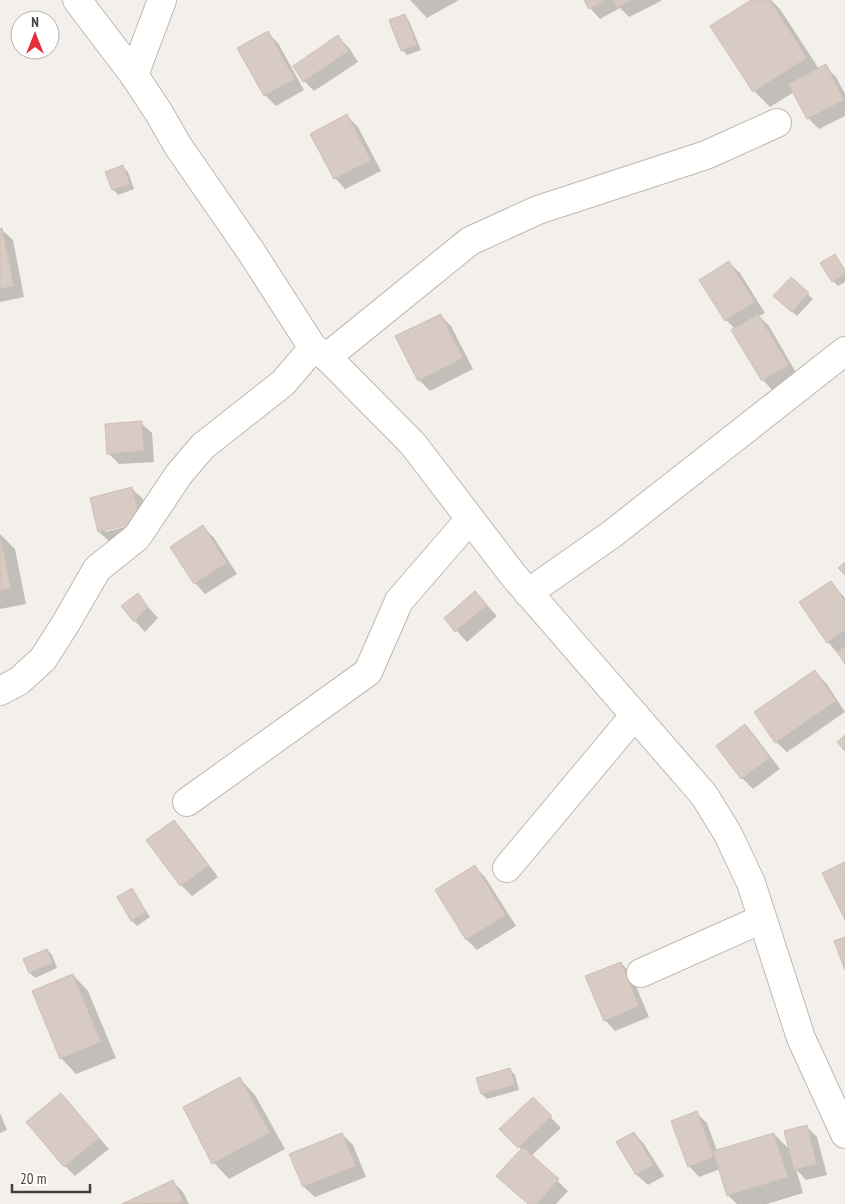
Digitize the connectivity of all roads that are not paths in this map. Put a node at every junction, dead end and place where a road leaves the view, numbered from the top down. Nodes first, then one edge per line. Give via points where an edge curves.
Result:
1 (76, 0) edge
2 (162, 0) edge
3 (134, 75) junction
4 (777, 123) dead end
5 (320, 352) junction
6 (845, 352) edge
7 (470, 519) junction
8 (528, 593) junction
9 (0, 691) edge
10 (635, 715) junction
11 (187, 802) dead end
12 (508, 868) dead end
13 (762, 919) junction
14 (642, 974) dead end
15 (845, 1134) edge

1 - 3 street
2 - 3 street
3 - 5 street via 178,146
4 - 5 street via 706,155 538,210 470,242
5 - 7 street via 413,444
5 - 9 street via 204,446 179,474 137,537 97,569 43,659 19,681
6 - 8 street via 612,534
7 - 8 street
7 - 11 street via 399,602 368,672
8 - 10 street
10 - 12 street
10 - 13 street via 704,795 728,834 751,883
13 - 14 street
13 - 15 street via 801,1038

